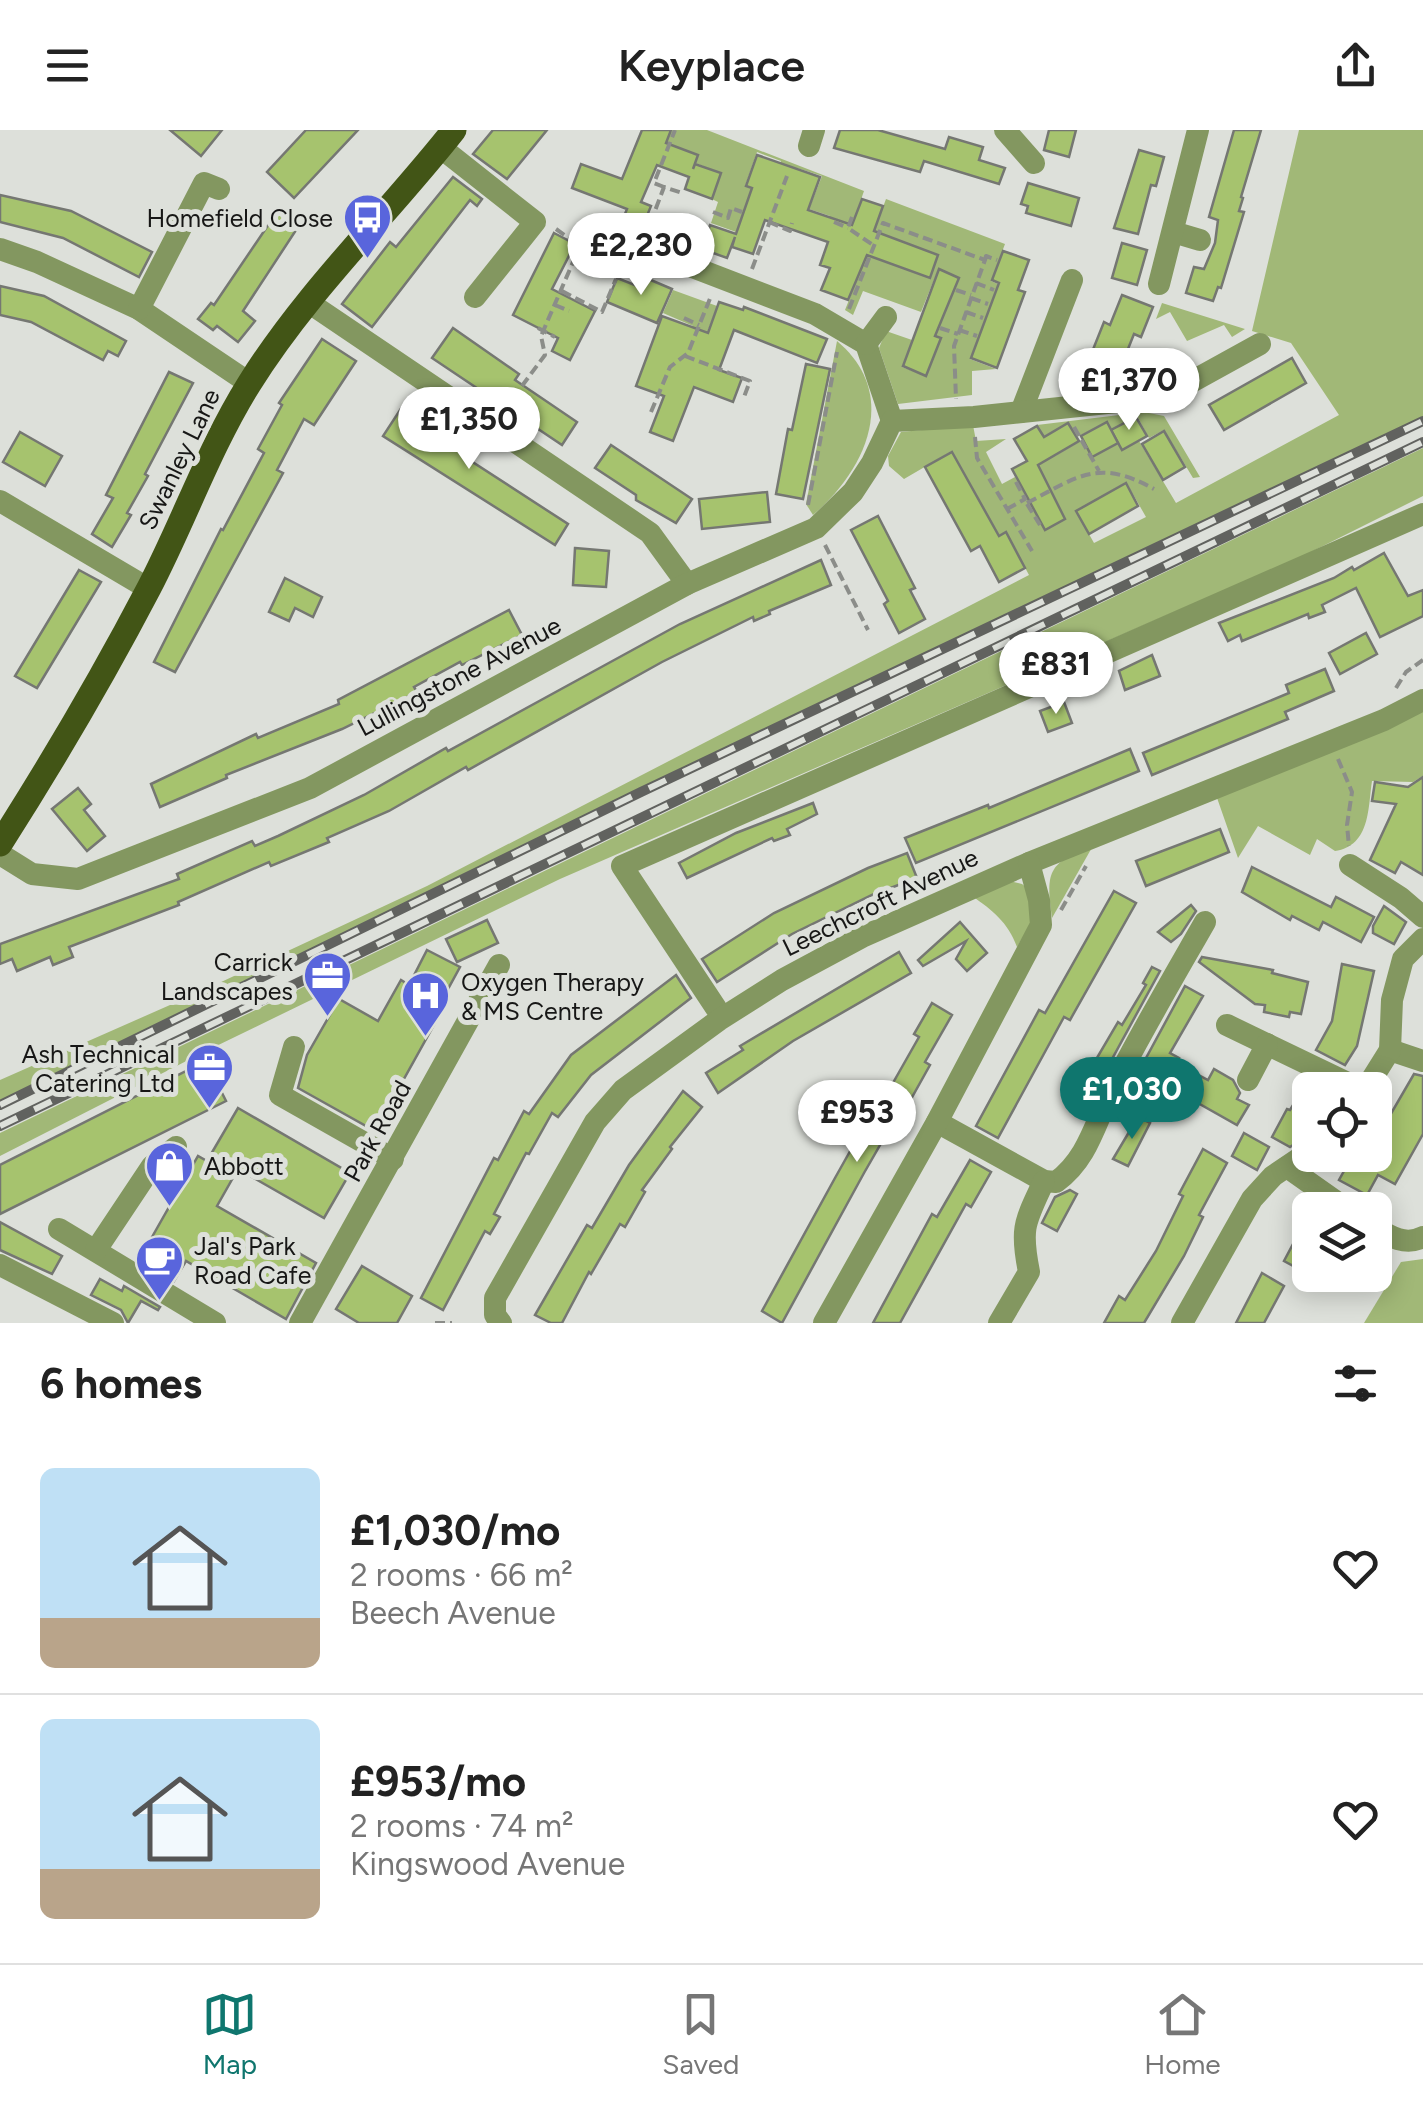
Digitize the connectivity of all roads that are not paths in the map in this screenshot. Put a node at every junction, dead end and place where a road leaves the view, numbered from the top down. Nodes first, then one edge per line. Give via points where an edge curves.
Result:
1 (1006, 130) edge
2 (1198, 130) edge
3 (447, 138) edge
4 (1034, 162) dead end
5 (220, 189) dead end
6 (682, 226) dead end
7 (1172, 232) junction
8 (1200, 240) dead end
9 (0, 249) edge
10 (669, 258) junction
11 (626, 265) road end
12 (1072, 280) dead end
13 (1159, 284) dead end
14 (475, 297) dead end
15 (308, 302) junction
16 (139, 309) junction
17 (886, 317) dead end
18 (866, 344) junction
19 (1260, 344) dead end
20 (250, 383) junction
21 (1022, 412) junction
22 (892, 421) junction
23 (572, 452) dead end
24 (558, 472) junction
25 (0, 502) edge
26 (1423, 514) edge
27 (687, 584) junction
28 (148, 589) junction
29 (1423, 700) edge
30 (0, 844) edge
31 (0, 854) edge
32 (1029, 862) junction
33 (1350, 865) road end
34 (1423, 917) edge
35 (1204, 922) dead end
36 (1423, 939) edge
37 (499, 964) dead end
38 (716, 1008) dead end
39 (1227, 1024) dead end
40 (1268, 1044) junction
41 (294, 1047) dead end
42 (1390, 1050) junction
43 (1423, 1061) edge
44 (1326, 1072) edge
45 (1375, 1072) edge
46 (1248, 1080) dead end
47 (937, 1122) junction
48 (176, 1147) dead end
49 (394, 1159) junction
50 (1292, 1164) edge
51 (1287, 1167) junction
52 (1044, 1181) junction
53 (1322, 1192) edge
54 (60, 1229) dead end
55 (1423, 1237) edge
56 (1392, 1238) edge
57 (96, 1250) junction
58 (0, 1266) edge
59 (498, 1319) edge
60 (200, 1320) edge
61 (113, 1323) edge
62 (300, 1323) edge
63 (824, 1323) edge
64 (1000, 1323) edge
65 (1182, 1323) edge

1 - 4 street
2 - 7 street
3 - 14 street via 535,222
3 - 15 main road, Swanley Lane
5 - 16 street via 204,182
6 - 10 street
7 - 8 street
7 - 13 street
9 - 16 street
10 - 11 street
10 - 18 street via 815,314
12 - 21 street
15 - 20 main road, Swanley Lane
15 - 24 street
16 - 20 street
17 - 18 street
18 - 22 street
19 - 21 street via 1164,397
20 - 28 main road, Swanley Lane
21 - 22 street
22 - 27 street, Lullingstone Avenue via 853,492 816,528
23 - 24 street
24 - 27 street via 650,533
25 - 28 street
26 - 38 street via 622,866
27 - 31 street, Lullingstone Avenue via 310,788 78,879 32,874
28 - 30 main road, Swanley Lane
29 - 32 street, Leechcroft Avenue
32 - 47 street via 1042,926
32 - 59 street, Leechcroft Avenue via 782,980 623,1090 595,1122 495,1298
33 - 34 street
35 - 52 street via 1072,1171
36 - 42 street via 1403,959 1392,1000
37 - 49 street, Park Road
39 - 40 street
40 - 44 street
40 - 46 street
41 - 49 street via 280,1095
42 - 43 street
42 - 45 street
47 - 52 street
47 - 63 street
48 - 57 street via 152,1166
49 - 62 street, Park Road
50 - 51 street
51 - 53 street
51 - 65 street via 1252,1199
52 - 64 street via 1022,1236 1029,1272
54 - 57 street
55 - 56 street
57 - 60 street
58 - 61 street

